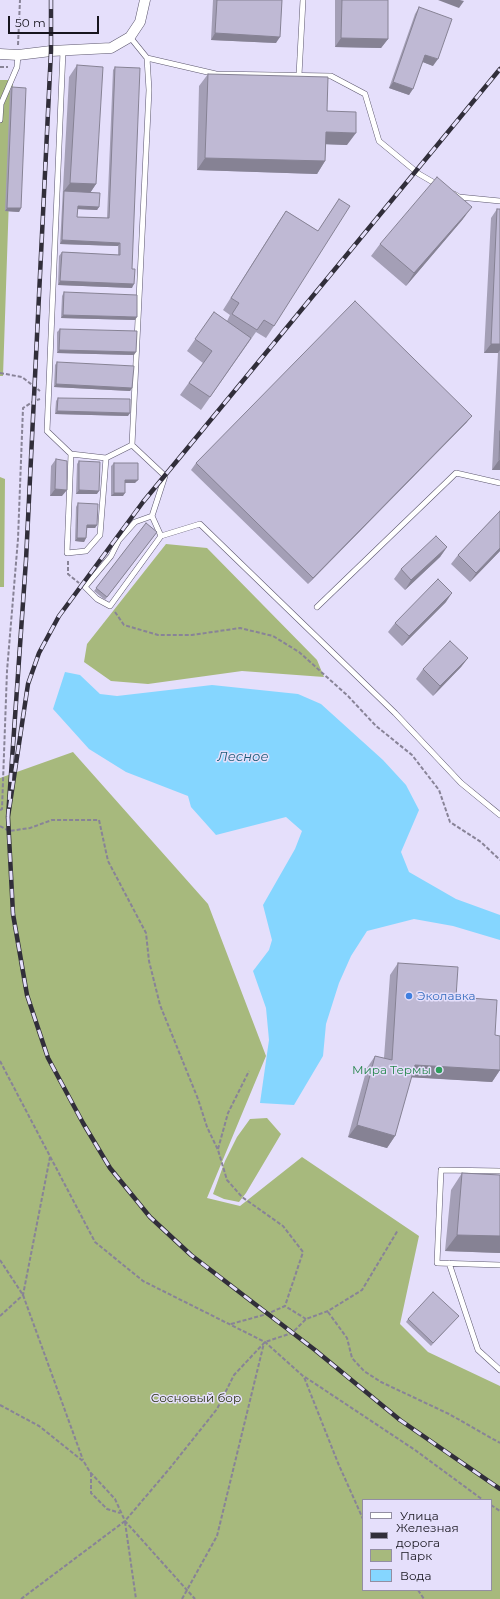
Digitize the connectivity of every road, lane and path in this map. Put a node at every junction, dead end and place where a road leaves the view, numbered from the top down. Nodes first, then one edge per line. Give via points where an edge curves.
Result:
1 (20, 0) edge
2 (146, 0) edge
3 (303, 0) edge
4 (130, 37) junction
5 (63, 51) junction
6 (0, 54) edge
7 (18, 55) junction
8 (147, 58) junction
9 (298, 76) junction
10 (0, 104) edge
11 (0, 120) edge
12 (500, 201) edge
13 (0, 373) edge
14 (48, 397) junction
15 (132, 445) junction
16 (71, 454) junction
17 (106, 458) junction
18 (500, 483) edge
19 (152, 516) junction
20 (161, 536) junction
21 (67, 553) junction
22 (85, 587) junction
23 (110, 606) junction
24 (317, 607) dead end
25 (0, 810) edge
26 (500, 815) edge
27 (0, 826) edge
28 (500, 860) edge
29 (0, 1061) edge
30 (250, 1070) dead end
31 (218, 1150) junction
32 (50, 1156) junction
33 (500, 1171) edge
34 (398, 1230) dead end
35 (0, 1260) edge
36 (448, 1263) junction
37 (500, 1265) edge
38 (23, 1294) junction
39 (285, 1306) junction
40 (328, 1311) junction
41 (0, 1316) edge
42 (306, 1319) junction
43 (230, 1324) junction
44 (265, 1342) junction
45 (500, 1370) edge
46 (304, 1377) junction
47 (0, 1405) edge
48 (500, 1443) edge
49 (84, 1462) junction
50 (90, 1472) junction
51 (482, 1499) edge
52 (120, 1512) junction
53 (362, 1517) edge
54 (125, 1521) junction
55 (186, 1589) junction
56 (22, 1599) edge
57 (136, 1599) edge
58 (182, 1599) edge
59 (195, 1599) edge

1 - 7 path
2 - 4 street via 140,22
3 - 9 lane
4 - 5 street via 112,48
4 - 8 lane
5 - 7 street
5 - 14 lane
6 - 7 street
7 - 10 lane via 17,66
8 - 9 lane via 216,74
8 - 15 lane via 149,98
9 - 12 lane via 331,76 366,94 379,141 420,174 459,197
10 - 11 lane
13 - 14 path via 22,377
14 - 16 lane via 47,431
14 - 25 path via 23,408 18,539 7,671
15 - 17 lane
15 - 19 lane via 165,476
16 - 17 lane
16 - 21 lane
17 - 21 lane via 100,535 86,551
18 - 24 lane via 456,473
19 - 20 lane
19 - 22 lane via 136,522 119,540 111,556
20 - 23 lane
20 - 26 lane via 200,524 395,713 461,783
21 - 22 path via 68,574
22 - 23 lane via 97,599
23 - 28 path via 124,625 158,635 192,635 240,628 273,636 299,652 348,696 376,726 412,755 439,790 450,822 481,842
27 - 31 path via 9,831 30,828 52,820 99,820 108,861 146,933 149,961 160,1005
29 - 32 path
30 - 31 path via 228,1113
31 - 39 path via 227,1180 242,1196 283,1226 303,1252
32 - 38 path
32 - 43 path via 95,1242 143,1281
33 - 36 lane via 441,1170 437,1263
34 - 40 path via 362,1290
35 - 38 path
36 - 37 lane
36 - 45 lane via 478,1350
38 - 41 path
38 - 49 path
39 - 42 path
39 - 43 path via 267,1314
40 - 42 path
40 - 48 path via 347,1338 352,1358 364,1371
42 - 44 path via 292,1333
43 - 44 path
44 - 46 path
44 - 54 path via 234,1375 217,1409
44 - 55 path via 217,1536
46 - 51 path via 415,1450
46 - 53 path
47 - 49 path via 39,1426
49 - 50 path
50 - 52 path via 115,1499
50 - 52 path via 91,1493 107,1509
52 - 54 path
54 - 55 path
54 - 56 path
54 - 57 path
55 - 58 path
55 - 59 path

